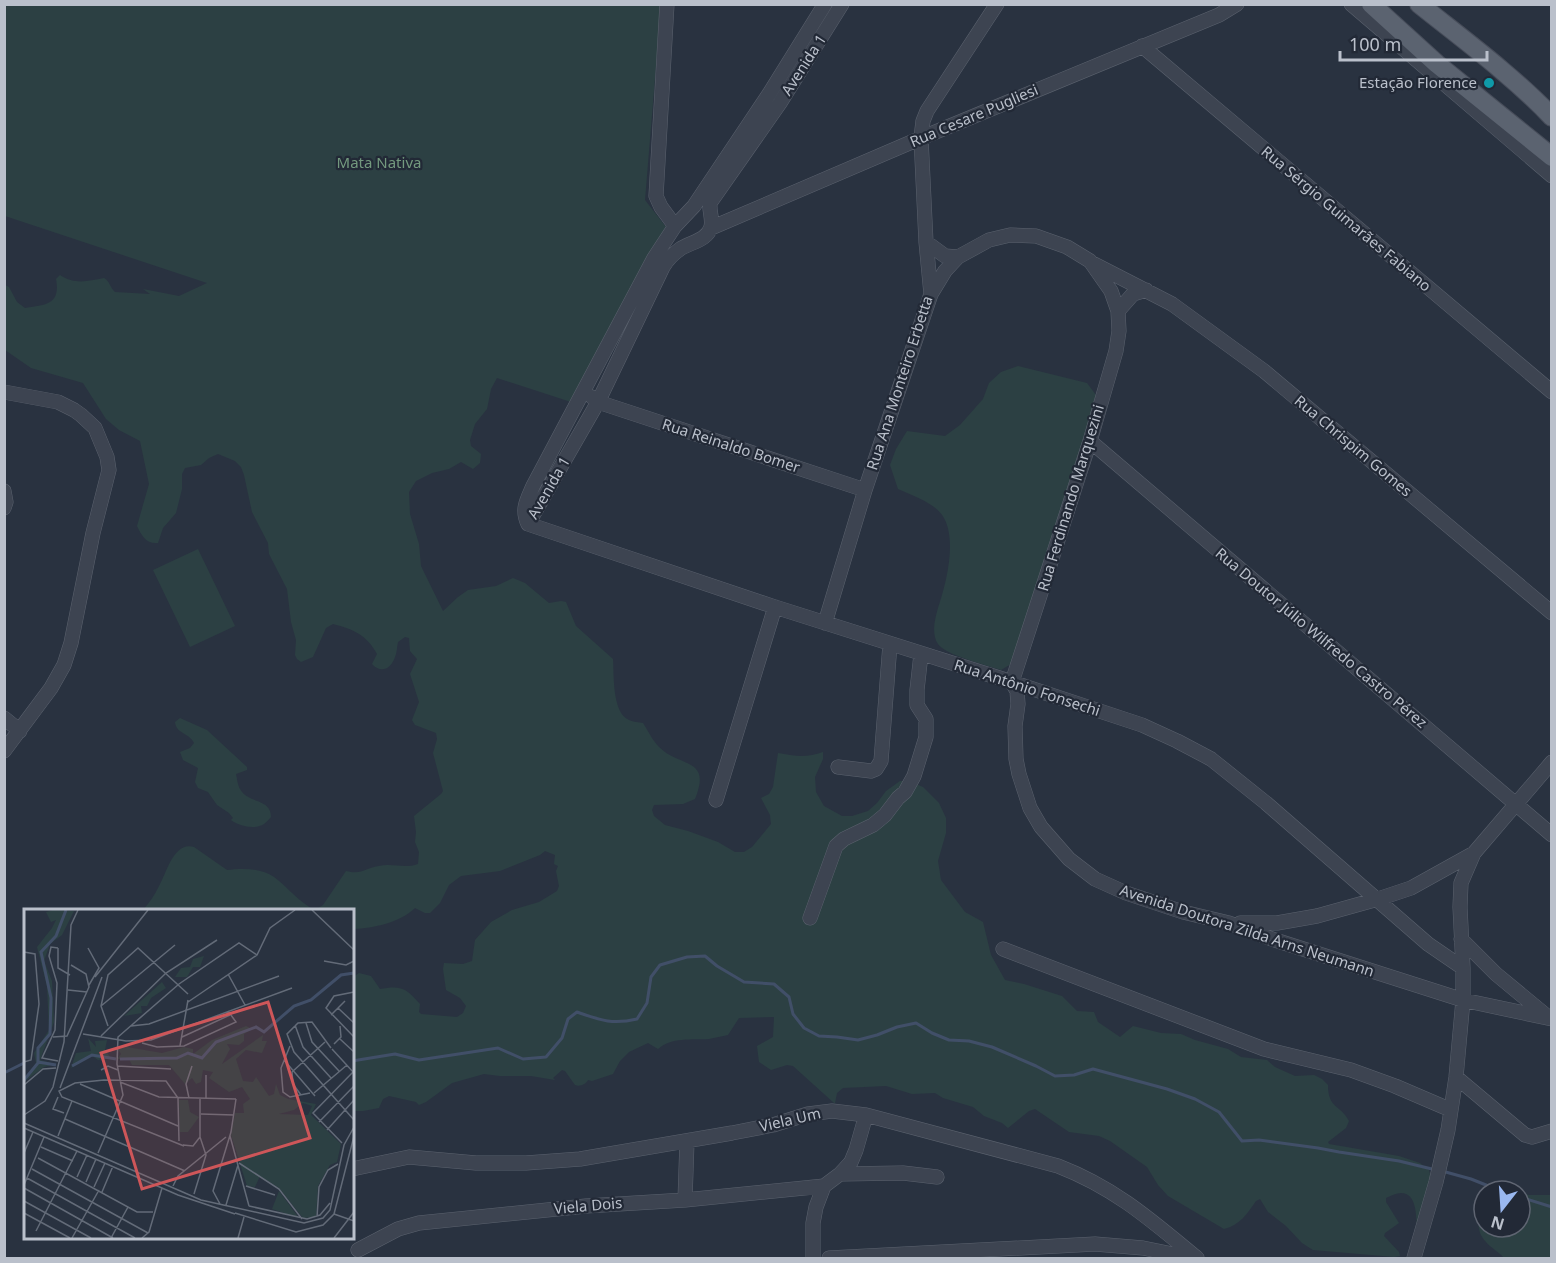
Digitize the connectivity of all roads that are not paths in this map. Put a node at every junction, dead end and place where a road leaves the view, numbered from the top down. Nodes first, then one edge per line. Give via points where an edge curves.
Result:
1 (667, 4) edge
2 (825, 4) edge
3 (842, 4) edge
4 (997, 4) edge
5 (1237, 4) edge
6 (1351, 4) edge
7 (1358, 4) edge
8 (1419, 4) edge
9 (1433, 4) edge
10 (1378, 7) edge
11 (1142, 46) junction
12 (1551, 104) edge
13 (1551, 117) edge
14 (921, 138) junction
15 (1551, 157) edge
16 (1551, 176) edge
17 (689, 212) junction
18 (711, 224) junction
19 (675, 226) junction
20 (926, 242) junction
21 (958, 257) junction
22 (1090, 261) junction
23 (1146, 290) junction
24 (931, 294) junction
25 (1118, 311) junction
26 (4, 392) edge
27 (584, 392) junction
28 (1551, 392) edge
29 (598, 402) junction
30 (1090, 441) junction
31 (865, 490) junction
32 (4, 491) edge
33 (4, 508) edge
34 (528, 524) junction
35 (775, 608) junction
36 (1551, 613) edge
37 (825, 623) junction
38 (890, 644) junction
39 (921, 654) junction
40 (1012, 682) junction
41 (4, 718) edge
42 (20, 731) junction
43 (4, 751) edge
44 (1551, 762) edge
45 (838, 767) dead end
46 (716, 800) dead end
47 (1516, 805) junction
48 (1551, 835) edge
49 (1474, 853) junction
50 (1378, 899) junction
51 (810, 918) dead end
52 (1229, 923) junction
53 (1461, 939) junction
54 (1003, 949) dead end
55 (1463, 968) junction
56 (1463, 1000) junction
57 (1551, 1019) edge
58 (1456, 1077) junction
59 (1451, 1110) junction
60 (866, 1115) junction
61 (1551, 1131) edge
62 (687, 1140) junction
63 (354, 1169) edge
64 (840, 1174) junction
65 (937, 1177) dead end
66 (824, 1186) junction
67 (685, 1200) junction
68 (356, 1249) edge
69 (813, 1258) edge
70 (829, 1258) edge
71 (1192, 1258) edge
72 (1197, 1258) edge
73 (1414, 1258) edge

1 - 19 street via 656,196
2 - 17 street, Avenida 1
3 - 18 street, Avenida 1 via 711,203
4 - 14 street, Rua Ana Monteiro Erbetta via 927,111
5 - 11 street, Rua Cesare Pugliesi
6 - 16 street
7 - 10 main road via 1374,15
8 - 13 main road via 1473,46
9 - 12 street
10 - 15 main road via 1437,64
11 - 14 street, Rua Cesare Pugliesi
11 - 28 street, Rua Sérgio Guimarães Fabiano
14 - 18 street, Rua Cesare Pugliesi
14 - 20 street, Rua Ana Monteiro Erbetta
17 - 18 street via 704,213
17 - 19 street, Avenida 1
18 - 29 street, Avenida 1 via 705,237 679,249 663,267
19 - 27 street, Avenida 1 via 654,258
20 - 21 street via 945,255
20 - 24 street, Rua Ana Monteiro Erbetta
21 - 22 street, Rua Chrispim Gomes via 989,240 1011,235 1036,236 1067,247
21 - 24 street, Rua Chrispim Gomes
22 - 23 street, Rua Chrispim Gomes
22 - 25 street, Rua Chrispim Gomes via 1111,291
23 - 25 street via 1132,294
23 - 36 street, Rua Chrispim Gomes via 1172,304 1264,371
24 - 31 street, Rua Ana Monteiro Erbetta
25 - 30 street, Rua Ferdinando Marquezini via 1118,342
26 - 42 street via 58,402 81,415 95,428 109,470 68,654 51,688
27 - 29 street, Rua Reinaldo Bomer
27 - 34 street, Avenida 1 via 526,503 524,516
29 - 31 street, Rua Reinaldo Bomer
29 - 34 street, Avenida 1
30 - 40 street, Rua Ferdinando Marquezini
30 - 47 street, Rua Doutor Júlio Wilfredo Castro Pérez
31 - 37 street, Rua Ana Monteiro Erbetta
32 - 33 street
34 - 35 street, Rua Antônio Fonsechi
35 - 37 street, Rua Antônio Fonsechi
35 - 46 street
37 - 38 street, Rua Antônio Fonsechi
38 - 39 street, Rua Antônio Fonsechi
38 - 45 street via 881,761 871,771
39 - 40 street, Rua Antônio Fonsechi
39 - 51 street via 917,705 926,719 926,737 914,776 885,815 836,846
40 - 50 street, Rua Antônio Fonsechi via 1142,725 1211,759
40 - 52 street, Avenida Doutora Zilda Arns Neumann via 1017,691 1014,726 1018,774 1041,827 1069,859 1095,879 1126,893
41 - 42 street
42 - 43 street
44 - 47 street
47 - 48 street, Rua Doutor Júlio Wilfredo Castro Pérez
47 - 49 street
49 - 50 street via 1411,888
49 - 53 street via 1461,883
50 - 52 street via 1277,923
50 - 55 street, Rua Antônio Fonsechi via 1428,944
52 - 56 street, Avenida Doutora Zilda Arns Neumann
53 - 55 street
53 - 57 street, Avenida Doutora Zilda Arns Neumann
54 - 59 street via 1264,1050 1351,1071
55 - 56 street
56 - 57 street, Avenida Doutora Zilda Arns Neumann
56 - 58 street
58 - 59 street
58 - 61 street via 1525,1135 1533,1137
59 - 73 street
60 - 62 street, Viela Um via 831,1111 808,1114 773,1125
60 - 64 street via 851,1162
60 - 72 street, Viela Um via 1079,1174 1127,1202
62 - 63 street, Viela Um via 580,1159 476,1163 409,1156
62 - 67 street
64 - 65 street
64 - 66 street
66 - 67 street, Viela Dois
66 - 69 street via 813,1223
67 - 68 street, Viela Dois via 419,1223
70 - 71 street via 1095,1244

